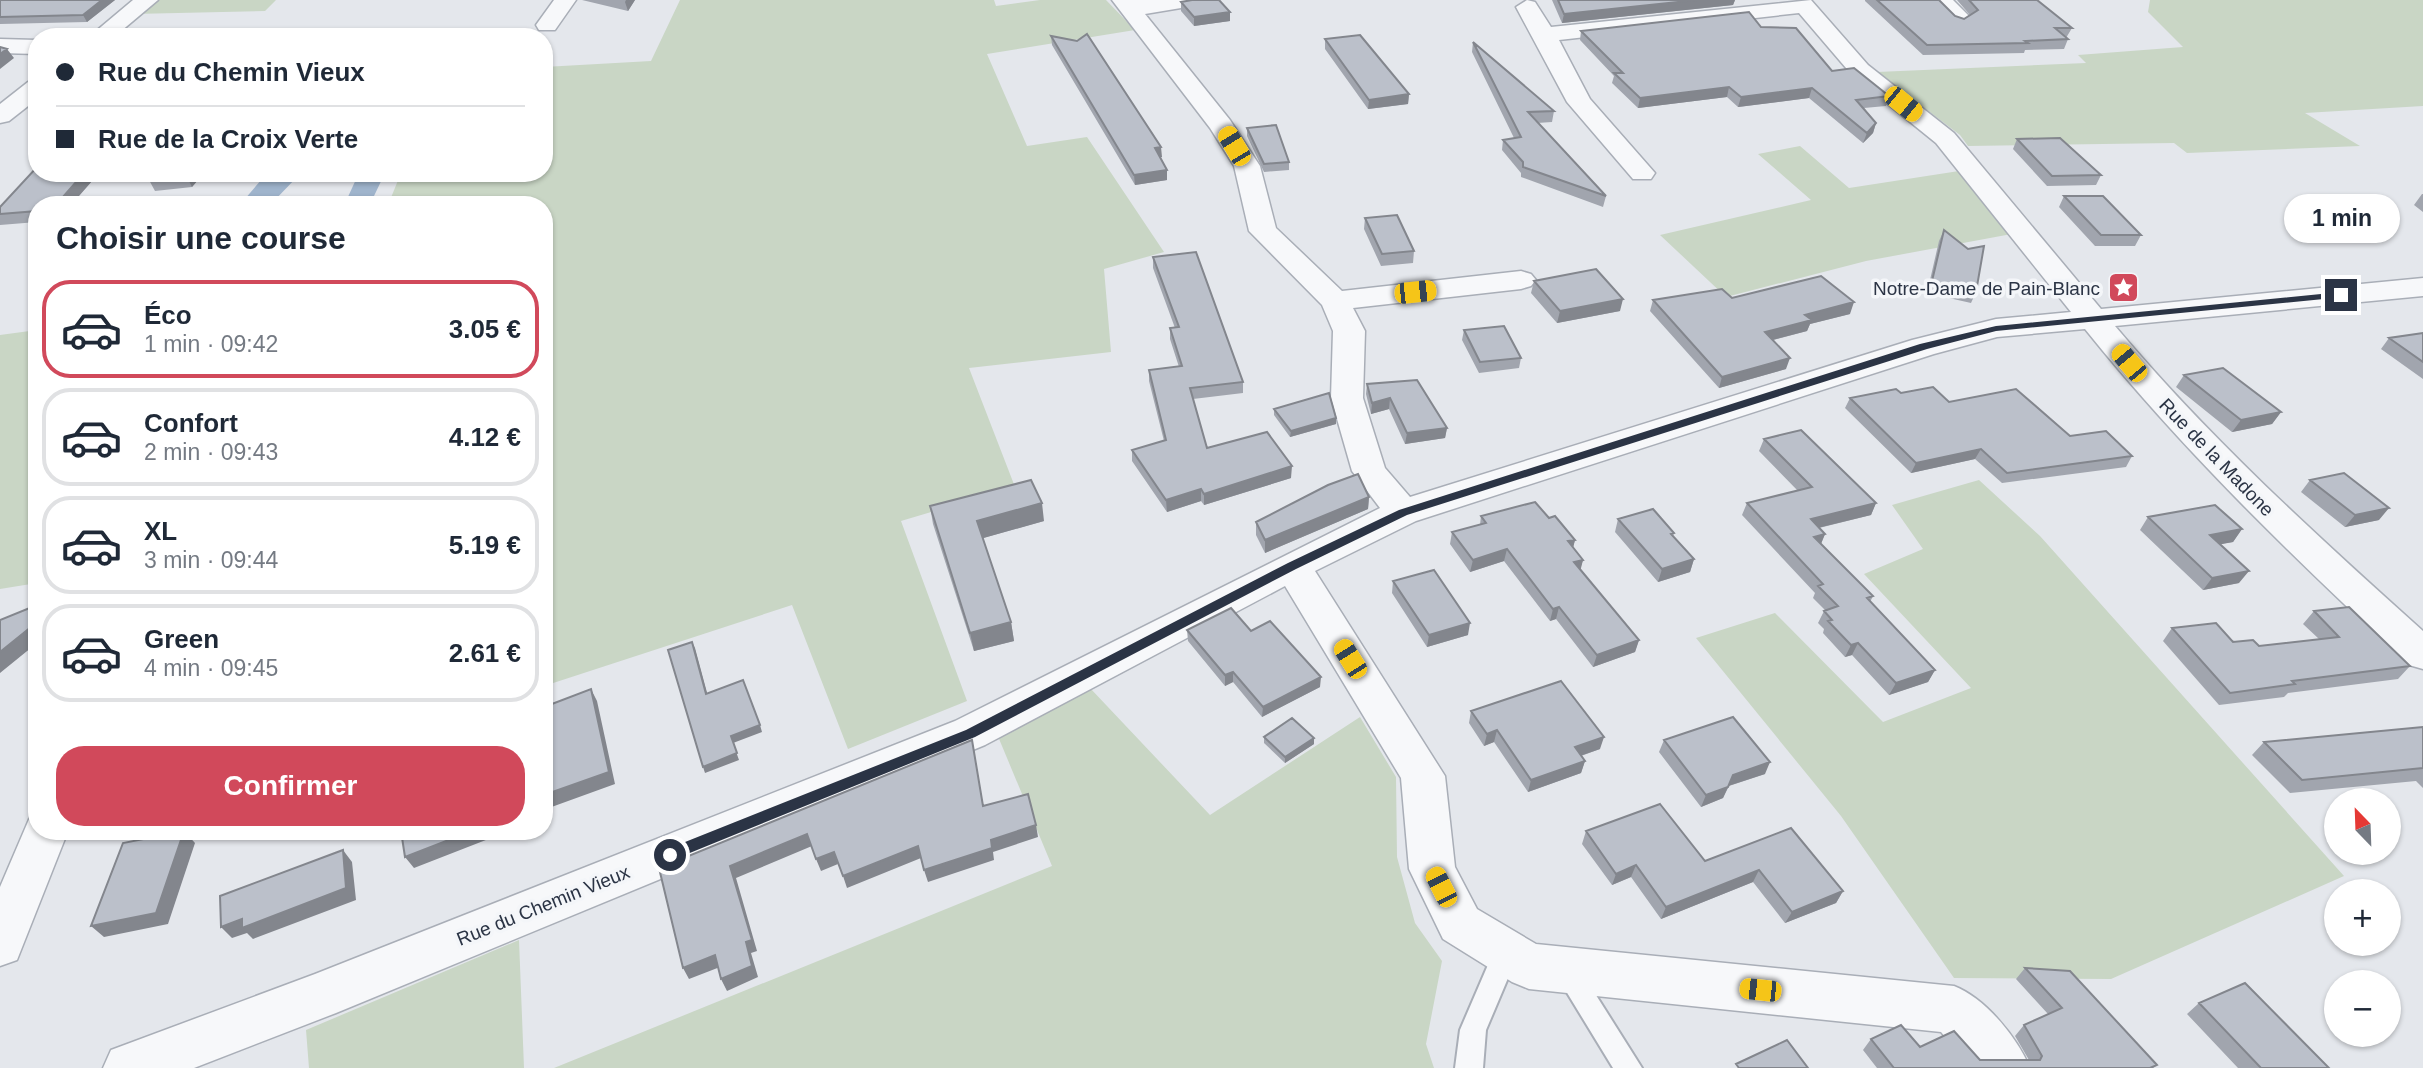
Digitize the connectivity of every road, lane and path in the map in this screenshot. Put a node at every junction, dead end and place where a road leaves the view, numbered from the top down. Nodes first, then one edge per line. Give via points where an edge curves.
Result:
1 (146, 0) edge
2 (565, 0) edge
3 (1193, 0) edge
4 (1940, 0) edge
5 (1801, 3) edge
6 (1127, 5) edge
7 (1527, 7) dead end
8 (1961, 19) edge
9 (547, 25) dead end
10 (111, 28) edge
11 (1545, 36) junction
12 (0, 46) edge
13 (28, 47) edge
14 (28, 94) edge
15 (0, 116) edge
16 (28, 123) edge
17 (0, 124) edge
18 (1642, 173) dead end
19 (1521, 280) dead end
20 (2423, 287) edge
21 (1335, 301) junction
22 (2091, 317) junction
23 (1403, 512) junction
24 (1292, 566) junction
25 (2423, 654) edge
26 (42, 840) edge
27 (0, 944) edge
28 (1506, 952) junction
29 (1566, 970) junction
30 (129, 1068) edge
31 (1469, 1068) edge
32 (1628, 1068) edge
33 (2004, 1068) edge

1 - 10 street
2 - 9 street
3 - 6 street
4 - 8 street
5 - 11 street
5 - 22 street, Rue de la Madone via 1860,70 1945,138
6 - 21 street via 1221,125 1247,166 1263,231
7 - 11 street
11 - 18 street via 1580,102
12 - 13 street
14 - 15 street
16 - 17 street
19 - 21 street
20 - 22 street, Rue du Chemin Vieux
21 - 23 street via 1349,331 1347,398 1369,471
22 - 23 street, Rue du Chemin Vieux via 1996,328 1923,346
22 - 25 street, Rue de la Madone via 2197,439 2291,534
23 - 24 street, Rue du Chemin Vieux
24 - 28 street via 1423,776 1432,869 1460,924
24 - 30 street, Rue du Chemin Vieux via 970,733
26 - 27 street
28 - 29 street via 1529,966
28 - 31 lane via 1473,1030
29 - 32 lane
29 - 33 street via 1954,1010

